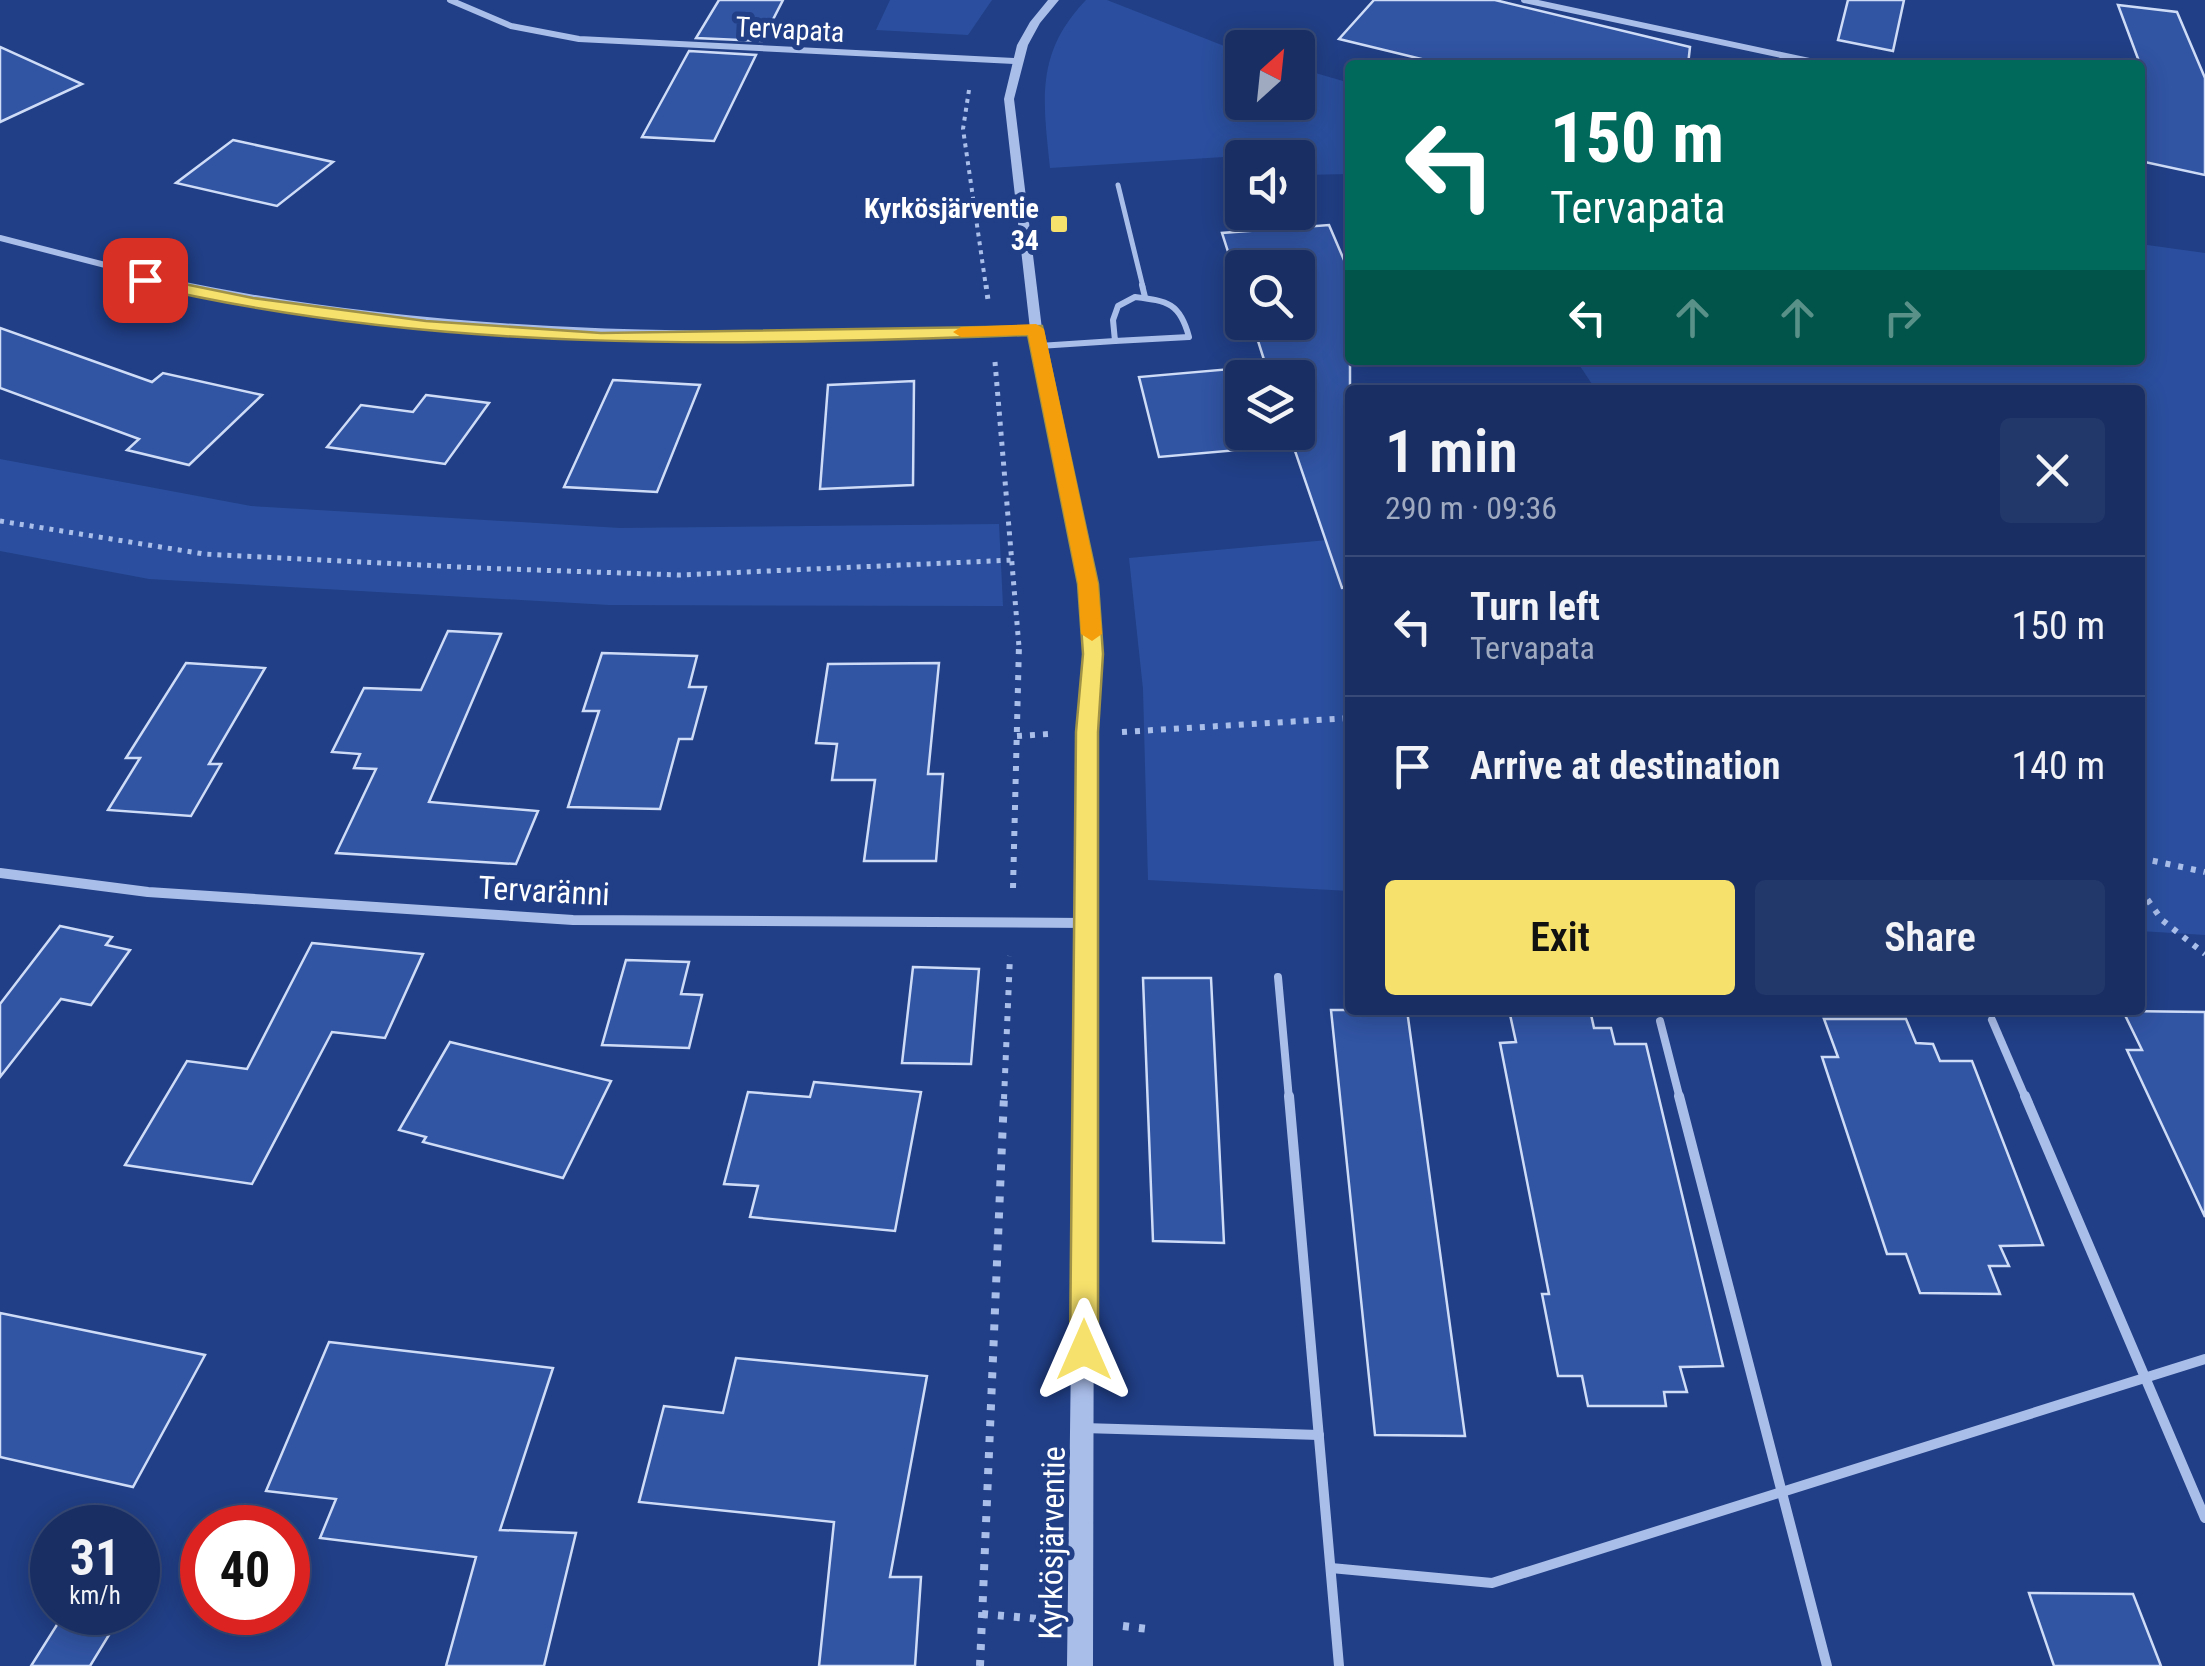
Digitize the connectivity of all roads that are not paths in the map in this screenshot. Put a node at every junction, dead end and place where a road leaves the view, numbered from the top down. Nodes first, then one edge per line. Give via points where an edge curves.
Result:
1 (450, 0) edge
2 (1054, 0) edge
3 (1524, 0) edge
4 (1805, 60) edge
5 (1014, 61) junction
6 (1118, 185) dead end
7 (0, 238) edge
8 (1145, 297) junction
9 (1038, 338) junction
10 (1115, 342) junction
11 (0, 874) edge
12 (1088, 923) junction
13 (1278, 977) dead end
14 (1992, 1020) dead end
15 (1660, 1021) dead end
16 (2205, 1359) edge
17 (2145, 1378) junction
18 (1083, 1428) junction
19 (1319, 1435) junction
20 (1781, 1492) junction
21 (2205, 1518) edge
22 (1330, 1568) junction
23 (1080, 1666) edge
24 (1339, 1666) edge
25 (1827, 1666) edge

1 - 5 street, Tervapata via 533,30 625,42
2 - 5 street, Kyrkösjärventie
3 - 4 street
5 - 9 street, Kyrkösjärventie via 1010,99
6 - 8 lane
7 - 9 street via 109,273 199,292 426,326 601,338 992,331
8 - 10 lane via 1118,306
8 - 10 lane via 1172,302 1189,337
9 - 10 lane
9 - 12 street, Kyrkösjärventie via 1088,584
11 - 12 street, Tervaränni via 148,892 573,920
12 - 18 street, Kyrkösjärventie
13 - 19 lane
14 - 17 lane
15 - 20 lane
16 - 17 lane
17 - 20 lane
17 - 21 lane
18 - 19 lane
18 - 23 street, Kyrkösjärventie
19 - 22 lane
20 - 22 lane via 1492,1582
20 - 25 lane
22 - 24 lane

